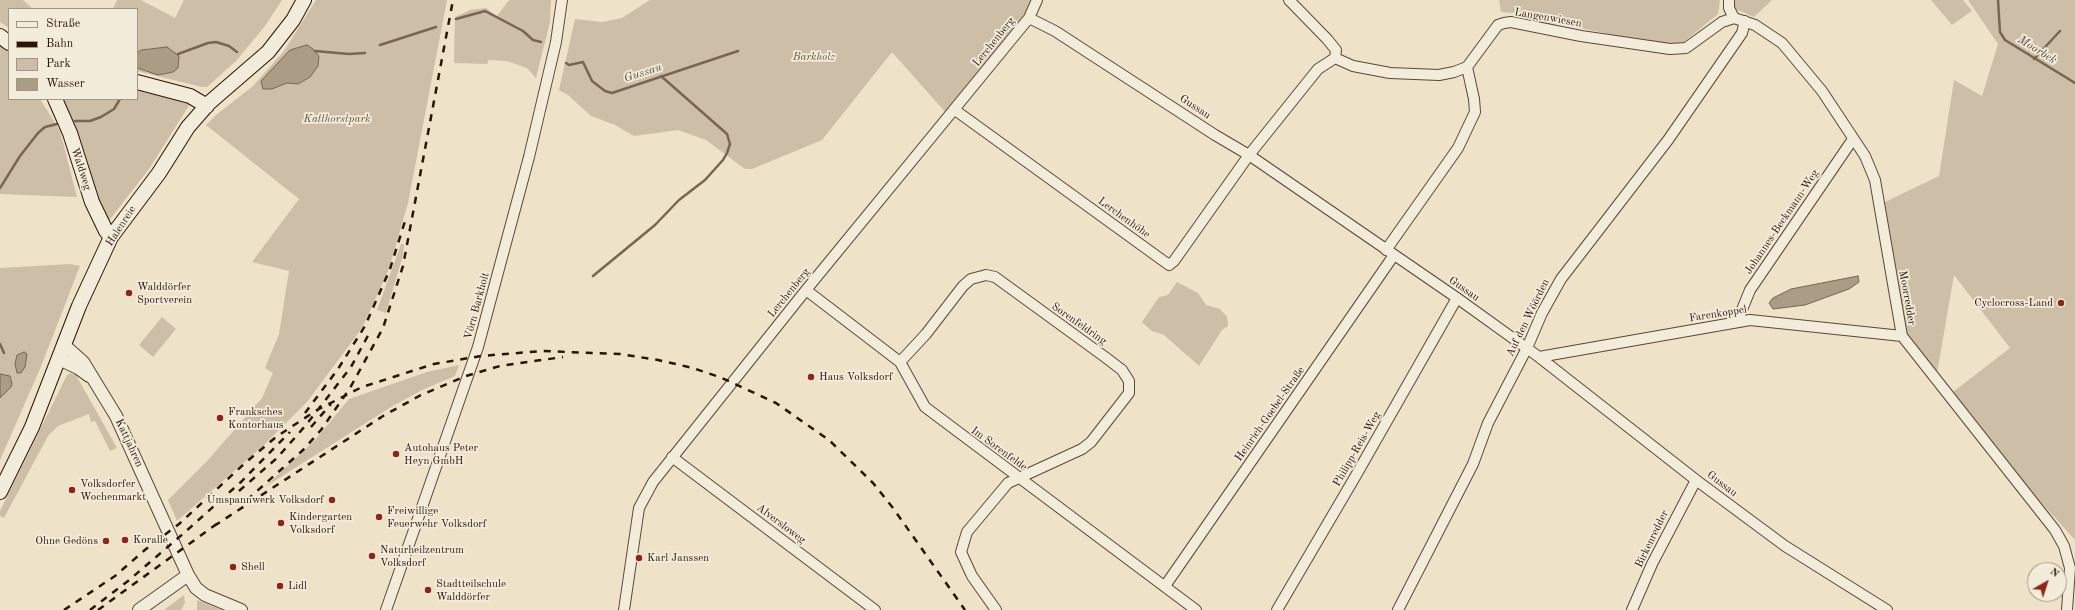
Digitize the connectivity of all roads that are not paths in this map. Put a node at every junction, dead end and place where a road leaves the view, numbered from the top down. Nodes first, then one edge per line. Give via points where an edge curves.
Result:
1 (304, 0) edge
2 (562, 0) edge
3 (1037, 0) edge
4 (1289, 0) edge
5 (1729, 0) edge
6 (1029, 18) junction
7 (1734, 18) junction
8 (1745, 21) junction
9 (0, 36) edge
10 (8, 42) edge
11 (1336, 58) junction
12 (1467, 67) junction
13 (138, 82) edge
14 (54, 100) edge
15 (207, 106) junction
16 (955, 110) junction
17 (1853, 139) junction
18 (1249, 155) junction
19 (111, 237) junction
20 (1390, 253) junction
21 (806, 290) junction
22 (1457, 298) junction
23 (1737, 322) junction
24 (1902, 336) junction
25 (64, 344) junction
26 (1527, 348) junction
27 (1539, 357) junction
28 (59, 359) junction
29 (900, 362) junction
30 (93, 379) junction
31 (672, 457) junction
32 (1017, 477) junction
33 (1696, 480) junction
34 (0, 492) edge
35 (188, 575) junction
36 (1165, 586) junction
37 (139, 610) edge
38 (241, 610) edge
39 (386, 610) edge
40 (624, 610) edge
41 (875, 610) edge
42 (996, 610) edge
43 (1196, 610) edge
44 (1277, 610) edge
45 (1398, 610) edge
46 (1632, 610) edge
47 (1887, 610) edge
48 (2067, 610) edge

1 - 15 main road, Halenreie via 293,20 268,52
2 - 39 street, Vörn Barkholt via 556,42 478,347
3 - 6 street
4 - 11 street via 1336,50
5 - 7 street via 1729,8
6 - 16 street, Lerchenberg
6 - 18 street, Gussau via 1056,31 1214,135
7 - 8 street, Moorredder
7 - 12 street, Langenwiesen via 1722,22 1686,48 1670,49 1586,37 1511,22 1504,23 1498,25
8 - 17 street, Moorredder via 1782,43 1822,92
8 - 26 street, Auf den Wöörden via 1742,33 1668,140 1561,279 1542,313
9 - 10 main road
11 - 12 street via 1354,66 1414,75 1439,75
11 - 18 street via 1318,69
12 - 20 street, Heinrich-Goebel-Straße via 1475,112 1458,148
13 - 15 main road via 190,96
14 - 19 main road, Waldweg via 70,133 92,202
15 - 19 main road, Halenreie via 188,127
16 - 18 street, Lerchenhöhe via 1169,265
16 - 21 street, Lerchenberg
17 - 23 street, Johannes-Beckmann-Weg via 1750,290
17 - 24 street, Moorredder via 1865,156 1875,180
18 - 20 street, Gussau
19 - 25 main road, Halenreie
20 - 22 street, Gussau
20 - 36 street, Heinrich-Goebel-Straße
21 - 29 street, Im Sorenfelde
21 - 31 street, Lerchenberg
22 - 26 street, Gussau
22 - 44 street, Philipp-Reis-Weg
23 - 24 street, Farenkoppel via 1750,320
23 - 27 street, Farenkoppel
24 - 48 street, Moorredder via 2055,530 2064,546 2070,568
25 - 28 main road, Halenreie
25 - 30 street, Kattjahren via 80,359
26 - 27 street, Gussau
26 - 45 street, Auf den Wöörden via 1488,423 1473,464
27 - 33 street, Gussau
28 - 30 street, Kattjahren
28 - 34 main road, Halenreie via 32,427
29 - 32 street, Im Sorenfelde via 925,407
29 - 32 street, Sorenfeldring via 926,334 963,286 971,279 986,274 995,277 1122,370 1129,382 1128,393 1091,442 1076,452
30 - 35 street, Kattjahren via 118,420
31 - 40 street, Lerchenberg via 653,482 639,508
31 - 41 street, Alversloweg
32 - 36 street, Im Sorenfelde
32 - 42 street via 992,500 966,532 960,552 972,576
33 - 46 street, Birkenredder via 1652,564
33 - 47 street, Gussau via 1785,546
35 - 37 street
35 - 38 street, Kattjahren via 196,588 205,595
36 - 43 street, Im Sorenfelde

